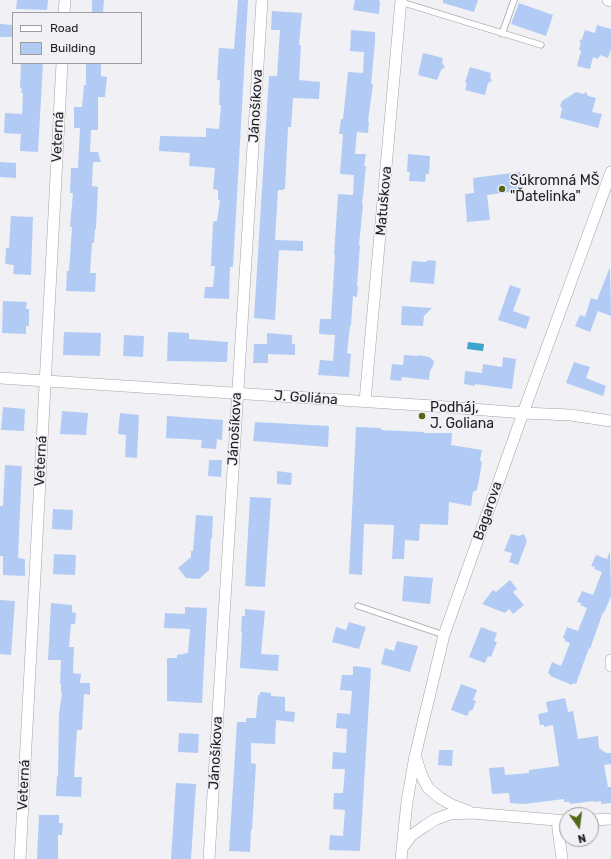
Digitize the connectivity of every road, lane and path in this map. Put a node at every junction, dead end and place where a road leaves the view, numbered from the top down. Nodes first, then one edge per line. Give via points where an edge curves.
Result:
1 (65, 0) edge
2 (262, 0) edge
3 (514, 0) edge
4 (401, 1) edge
5 (64, 12) edge
6 (502, 34) junction
7 (541, 46) dead end
8 (62, 64) edge
9 (611, 172) edge
10 (0, 378) edge
11 (45, 381) junction
12 (237, 393) junction
13 (365, 401) junction
14 (523, 413) junction
15 (611, 421) edge
16 (358, 606) dead end
17 (444, 635) junction
18 (611, 660) edge
19 (611, 666) edge
20 (415, 756) junction
21 (472, 813) junction
22 (611, 818) edge
23 (599, 819) edge
24 (559, 820) edge
25 (562, 847) edge
26 (401, 854) edge
27 (20, 859) edge
28 (209, 859) edge
29 (562, 859) edge

1 - 5 street
2 - 12 street, Jánošíkova
3 - 6 lane
4 - 6 lane
4 - 13 street, Matuškova
6 - 7 lane
8 - 11 street, Veterná
9 - 14 street, Bagarova
10 - 11 street, J. Goliána
11 - 12 street, J. Goliána
11 - 27 street, Veterná
12 - 13 street, J. Goliána
12 - 28 street, Jánošíkova
13 - 14 street, J. Goliána
14 - 15 street, J. Goliána via 571,415
14 - 17 street, Bagarova
16 - 17 lane
17 - 20 street, Bagarova
18 - 19 street
20 - 21 street via 428,788 454,806
20 - 26 street, Bagarova
21 - 24 street
21 - 26 street via 450,814 436,819 412,836
22 - 23 street
25 - 29 street

